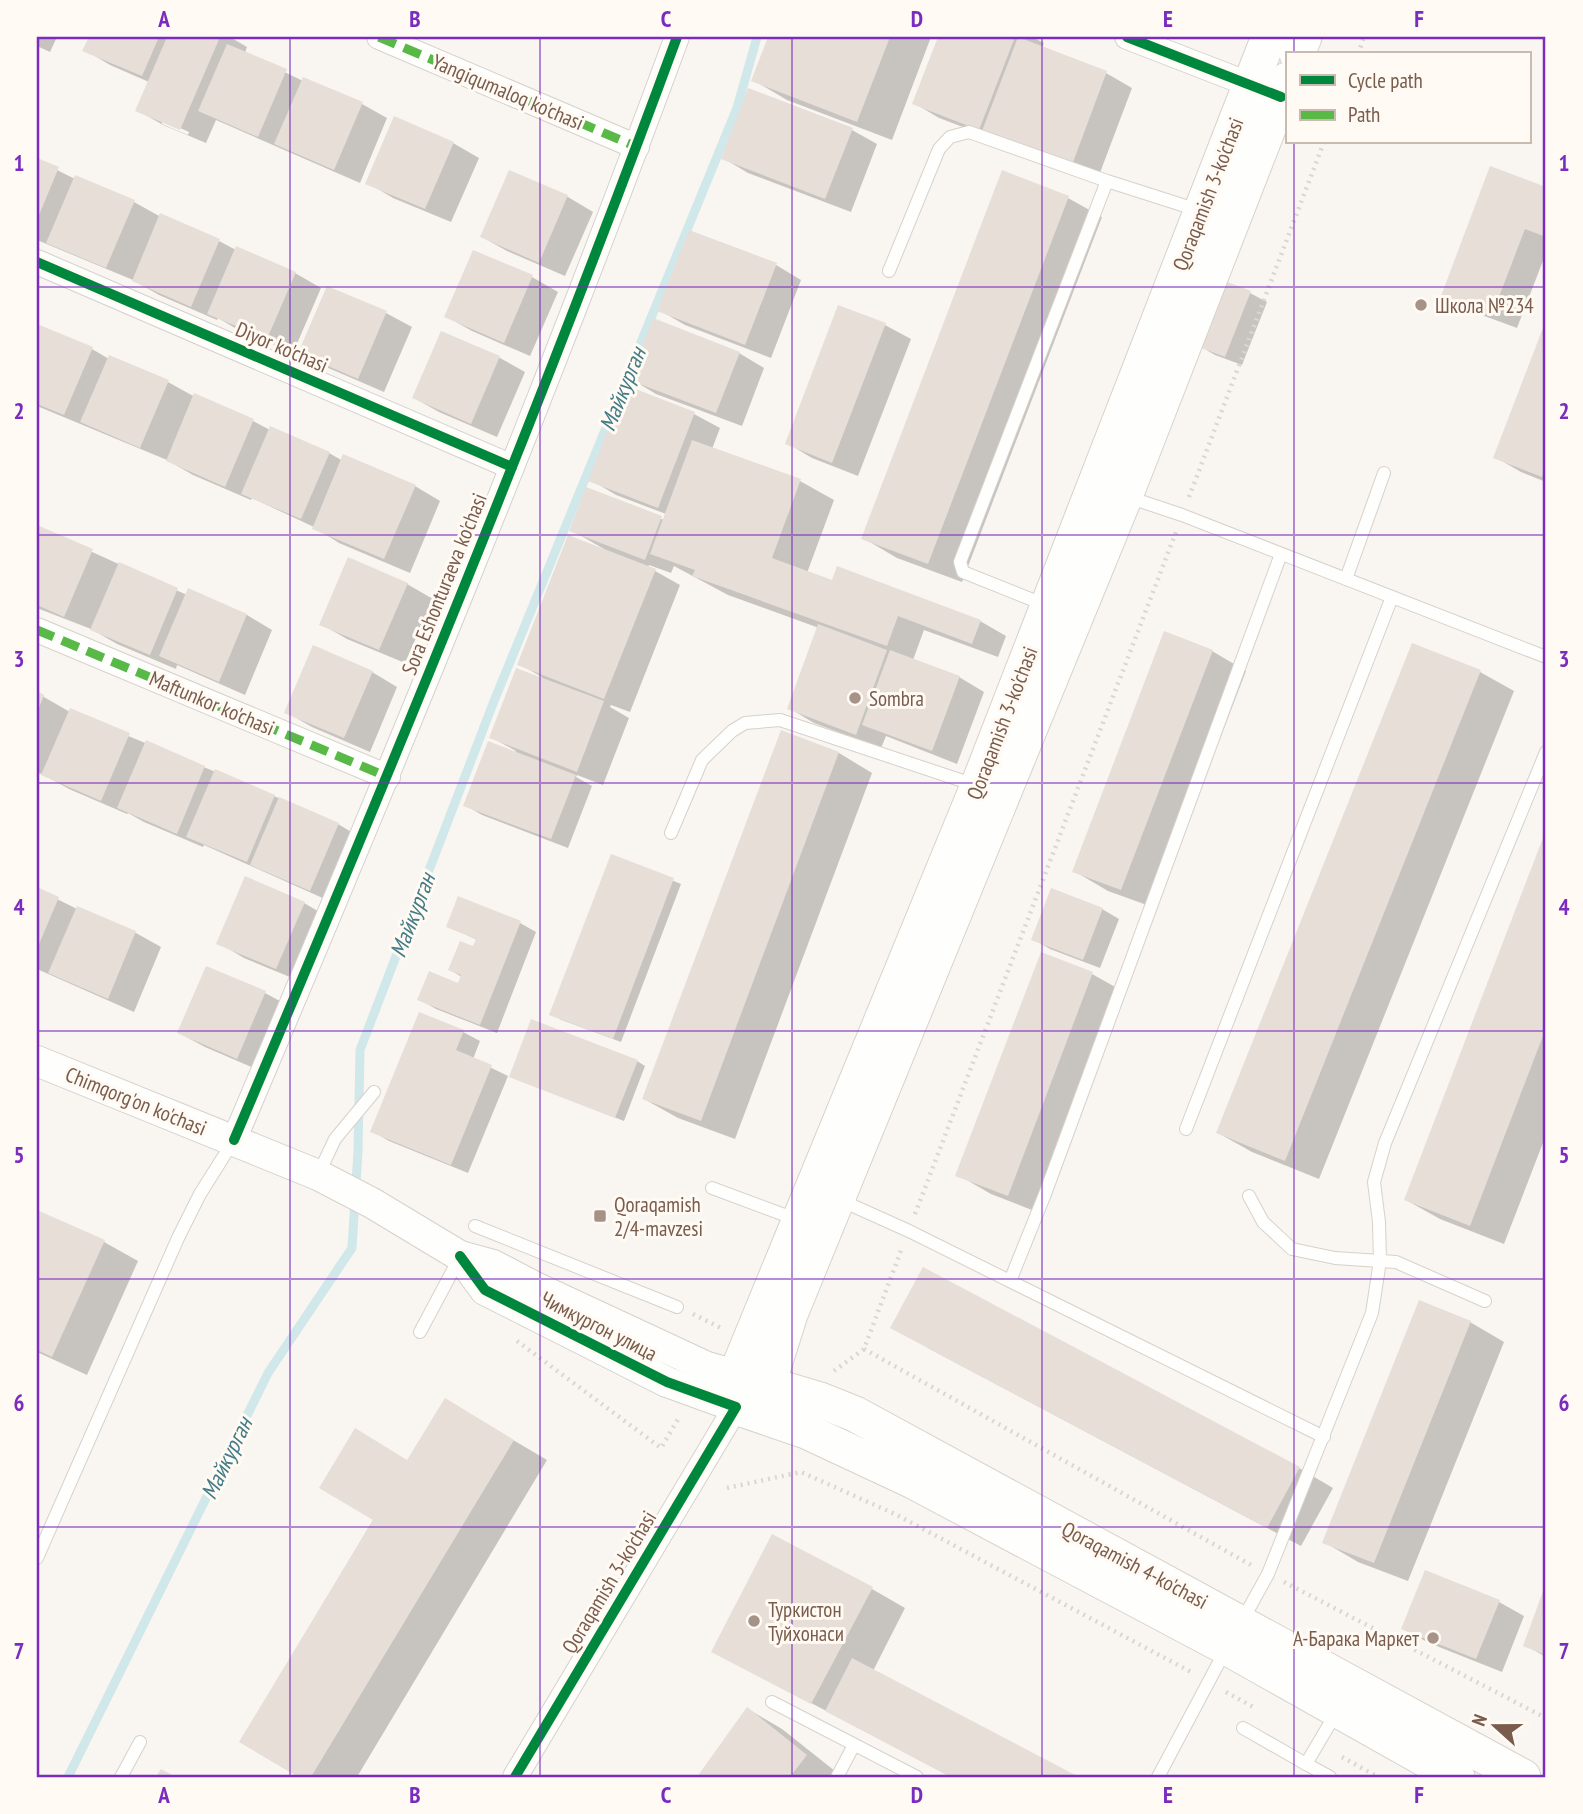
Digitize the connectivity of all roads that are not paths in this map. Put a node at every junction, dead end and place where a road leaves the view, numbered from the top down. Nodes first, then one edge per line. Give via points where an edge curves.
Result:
1 (379, 37) edge
2 (677, 37) edge
3 (1127, 37) edge
4 (1269, 37) edge
5 (1273, 87) edge
6 (637, 147) junction
7 (1107, 181) junction
8 (1201, 211) junction
9 (37, 262) edge
10 (889, 271) dead end
11 (512, 467) junction
12 (1384, 473) dead end
13 (1110, 491) junction
14 (1282, 554) junction
15 (1346, 579) junction
16 (1392, 597) junction
17 (1048, 606) junction
18 (37, 630) edge
19 (1546, 657) edge
20 (1546, 752) edge
21 (388, 777) junction
22 (978, 786) junction
23 (671, 834) dead end
24 (37, 1061) edge
25 (374, 1092) dead end
26 (1186, 1129) dead end
27 (234, 1140) junction
28 (318, 1175) junction
29 (712, 1188) dead end
30 (1249, 1196) dead end
31 (837, 1199) junction
32 (799, 1220) junction
33 (475, 1226) dead end
34 (460, 1256) junction
35 (1380, 1261) junction
36 (1010, 1281) junction
37 (1485, 1301) dead end
38 (677, 1307) road end
39 (420, 1332) dead end
40 (747, 1389) junction
41 (1324, 1437) junction
42 (37, 1558) edge
43 (1234, 1635) junction
44 (772, 1702) dead end
45 (1338, 1709) junction
46 (1243, 1728) dead end
47 (140, 1742) dead end
48 (854, 1745) junction
49 (1306, 1764) junction
50 (121, 1777) edge
51 (515, 1777) edge
52 (837, 1777) edge
53 (917, 1777) edge
54 (1158, 1777) edge
55 (1331, 1777) edge
56 (1457, 1777) edge
57 (1523, 1777) edge

1 - 6 street, Yangiqumaloq ko'chasi
2 - 6 street, Sora Eshonturaeva ko'chasi
3 - 5 street
4 - 5 main road, Qoraqamish 3-ko'chasi
5 - 8 main road, Qoraqamish 3-ko'chasi
5 - 13 main road, Qoraqamish 3-ko'chasi
6 - 11 street, Sora Eshonturaeva ko'chasi
7 - 8 lane
7 - 10 lane via 969,132 950,137 939,149
7 - 17 lane via 960,562 963,572
8 - 13 main road, Qoraqamish 3-ko'chasi
9 - 11 street, Diyor ko'chasi
11 - 21 street, Sora Eshonturaeva ko'chasi
12 - 15 lane
13 - 14 lane
13 - 17 main road, Qoraqamish 3-ko'chasi
13 - 31 main road, Qoraqamish 3-ko'chasi
14 - 15 lane
14 - 36 lane
15 - 16 lane
16 - 19 lane
16 - 26 lane
17 - 22 main road, Qoraqamish 3-ko'chasi
18 - 21 street, Maftunkor ko'chasi
20 - 35 lane via 1385,1143 1374,1182
21 - 27 street, Sora Eshonturaeva ko'chasi
22 - 23 lane via 780,720 745,723 702,760
22 - 32 main road, Qoraqamish 3-ko'chasi
24 - 27 street, Chimqorg'on ko'chasi
25 - 28 lane via 335,1139
27 - 28 street, Чимкургон улица
27 - 42 lane via 178,1237
28 - 34 street, Чимкургон улица
29 - 32 lane
30 - 35 lane via 1264,1222 1292,1249
31 - 36 lane
31 - 40 main road, Qoraqamish 3-ko'chasi via 790,1314
32 - 40 main road, Qoraqamish 3-ko'chasi
33 - 38 lane
34 - 39 lane
34 - 40 street, Чимкургон улица via 493,1265
35 - 37 lane via 1396,1262
35 - 41 lane via 1372,1313
36 - 41 lane
40 - 43 main road, Qoraqamish 4-ko'chasi via 820,1400 855,1414
40 - 51 street, Qoraqamish 3-ko'chasi
41 - 43 lane via 1268,1574
43 - 45 main road, Qoraqamish 4-ko'chasi
43 - 54 lane
43 - 57 main road, Qoraqamish 4-ko'chasi
44 - 48 lane
45 - 49 lane
45 - 56 main road, Qoraqamish 4-ko'chasi
46 - 49 lane
47 - 50 lane
48 - 52 lane
48 - 53 lane
49 - 55 lane

